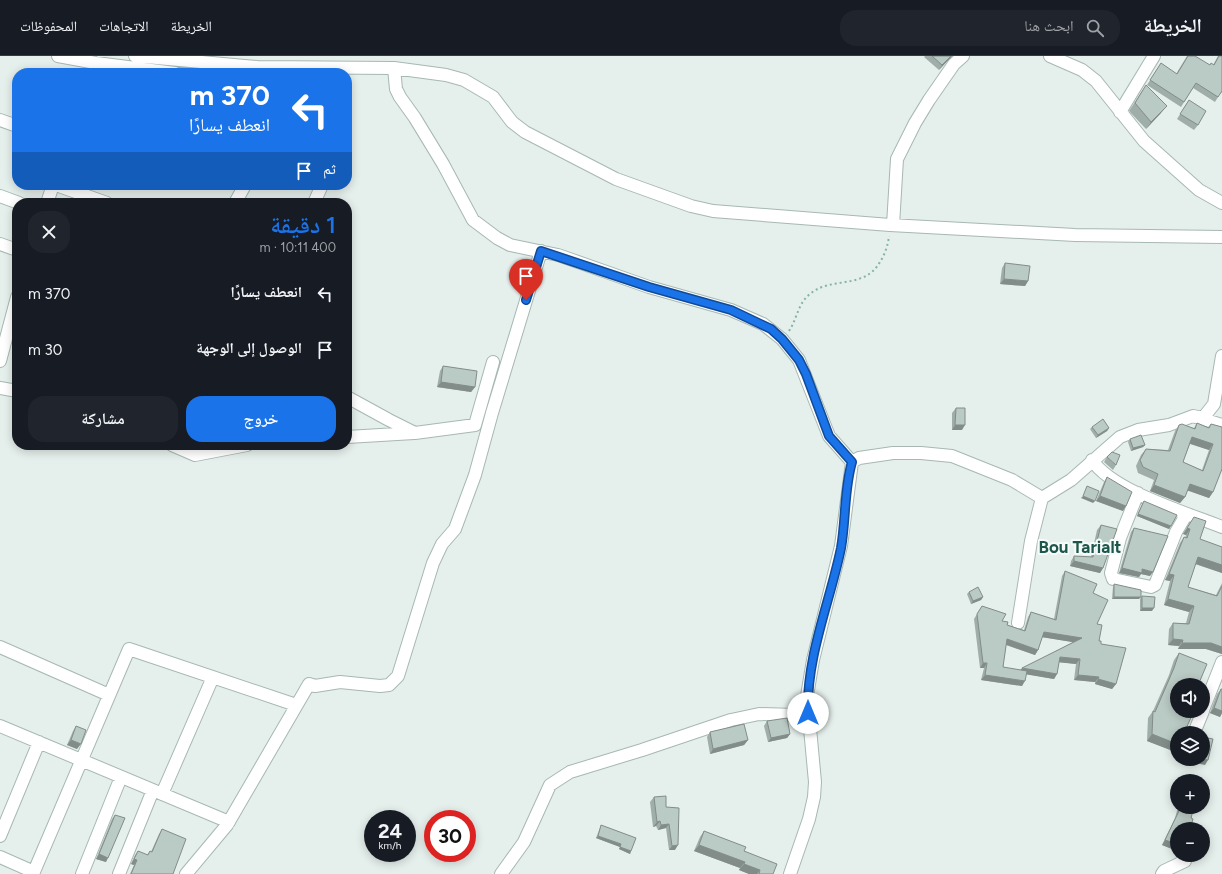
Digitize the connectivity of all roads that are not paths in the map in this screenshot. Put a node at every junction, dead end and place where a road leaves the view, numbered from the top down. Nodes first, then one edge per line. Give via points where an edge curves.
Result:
1 (58, 56) edge
2 (135, 56) edge
3 (963, 56) edge
4 (1050, 56) edge
5 (1154, 56) edge
6 (95, 68) edge
7 (268, 68) edge
8 (394, 68) junction
9 (352, 69) edge
10 (1120, 112) junction
11 (0, 120) edge
12 (12, 124) edge
13 (69, 190) edge
14 (0, 196) edge
15 (92, 198) edge
16 (12, 200) edge
17 (1222, 203) edge
18 (892, 225) junction
19 (1222, 237) edge
20 (0, 244) edge
21 (12, 248) edge
22 (541, 251) junction
23 (12, 309) edge
24 (4, 327) edge
25 (1222, 356) edge
26 (0, 361) edge
27 (493, 362) dead end
28 (0, 388) edge
29 (12, 390) edge
30 (352, 400) edge
31 (1193, 416) junction
32 (1222, 425) edge
33 (415, 433) junction
34 (352, 437) edge
35 (184, 450) edge
36 (220, 450) edge
37 (1092, 460) junction
38 (852, 462) junction
39 (1138, 493) junction
40 (1042, 498) junction
41 (1186, 514) junction
42 (1222, 526) edge
43 (1018, 623) dead end
44 (0, 647) edge
45 (1222, 662) edge
46 (213, 677) junction
47 (1210, 692) edge
48 (109, 695) junction
49 (296, 705) junction
50 (808, 713) junction
51 (0, 726) edge
52 (39, 742) junction
53 (82, 760) junction
54 (121, 777) junction
55 (158, 792) junction
56 (229, 822) junction
57 (0, 836) edge
58 (0, 857) edge
59 (1185, 862) dead end
60 (33, 873) edge
61 (82, 874) edge
62 (119, 874) edge
63 (186, 874) edge
64 (502, 874) edge
65 (790, 874) edge
66 (1162, 874) edge

1 - 6 street
2 - 7 street
3 - 18 street via 954,64 929,100 898,159
4 - 10 street via 1082,70 1096,81
5 - 10 street
8 - 9 street
8 - 18 street via 464,80 493,97 512,122 525,132 616,179 691,206 727,212
8 - 22 street via 396,88 400,97 443,164 473,220 510,245
10 - 17 street via 1144,141 1171,166 1199,190
11 - 12 street
13 - 15 street
14 - 16 street
18 - 19 street via 1075,235
20 - 21 street
22 - 38 street via 649,287 731,310 763,324 782,339 799,360 829,436
22 - 49 street via 475,475 454,529 442,544 433,563 398,676 389,685 380,686 340,682 315,686 308,684
23 - 24 street
24 - 26 street
25 - 31 street via 1214,404 1203,418
27 - 33 street via 475,425
28 - 29 street
30 - 33 street
31 - 32 street
31 - 37 street via 1169,425 1131,432 1120,437
33 - 34 street
35 - 36 street via 195,455
37 - 39 street via 1107,477
37 - 40 street via 1071,480
38 - 40 street via 859,458 892,453 952,456 1012,480
38 - 50 street via 841,546 813,660 807,696
39 - 41 street
39 - 41 street via 1120,538 1111,574 1113,579 1151,587 1155,585
40 - 43 street via 1031,541
41 - 42 street
44 - 48 street
45 - 47 street
46 - 48 street via 129,649
46 - 49 street
46 - 55 street
48 - 53 street
49 - 56 street
50 - 64 street via 759,714 731,720 570,772 550,785 524,842
50 - 65 street via 815,782 814,797
51 - 52 street
52 - 53 street
52 - 57 street
53 - 54 street
53 - 60 street
54 - 55 street
54 - 61 street
55 - 56 street
55 - 62 street
56 - 63 street
58 - 60 street
59 - 66 street

